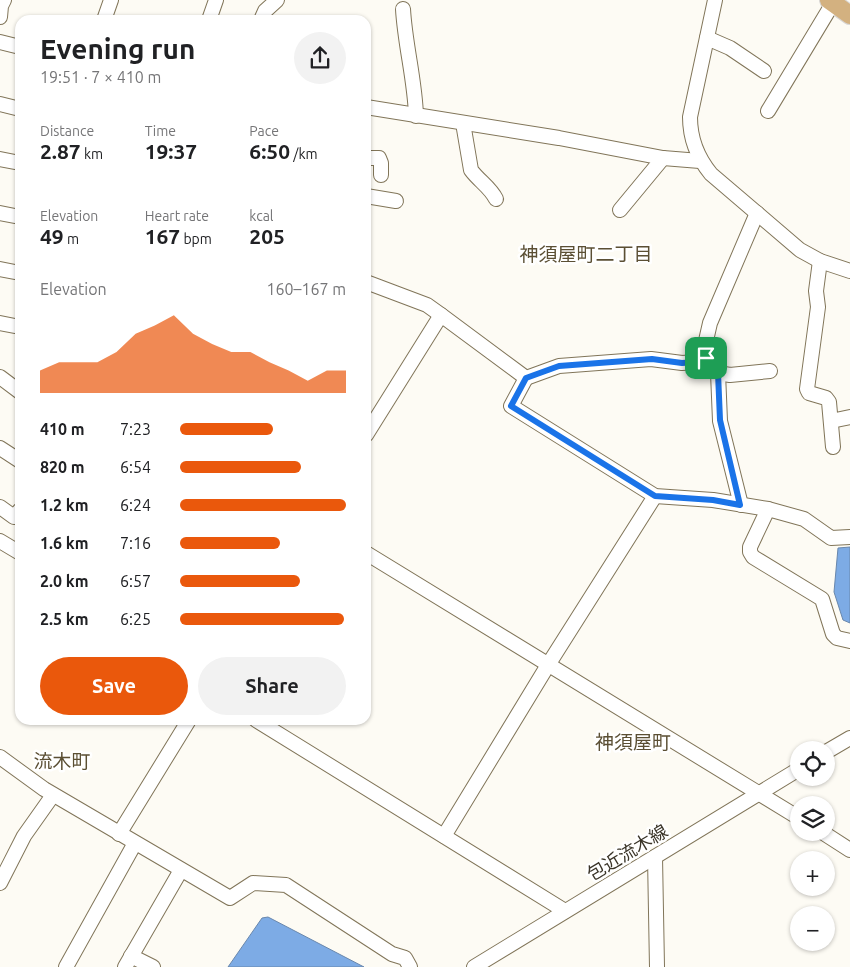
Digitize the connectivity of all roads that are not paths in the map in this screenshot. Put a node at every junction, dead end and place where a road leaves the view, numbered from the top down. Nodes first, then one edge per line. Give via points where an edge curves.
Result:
1 (4, 0) edge
2 (111, 0) edge
3 (216, 0) edge
4 (277, 0) edge
5 (715, 0) edge
6 (831, 1) edge
7 (403, 9) dead end
8 (106, 15) edge
9 (211, 15) edge
10 (263, 15) edge
11 (850, 15) edge
12 (0, 17) edge
13 (707, 38) junction
14 (0, 42) edge
15 (15, 45) edge
16 (764, 71) dead end
17 (0, 104) edge
18 (15, 108) edge
19 (371, 108) edge
20 (768, 111) dead end
21 (416, 116) junction
22 (463, 123) junction
23 (371, 158) edge
24 (663, 158) junction
25 (0, 159) edge
26 (15, 161) edge
27 (700, 161) junction
28 (381, 175) dead end
29 (371, 197) edge
30 (496, 200) dead end
31 (396, 201) dead end
32 (620, 210) dead end
33 (0, 213) edge
34 (756, 214) junction
35 (15, 216) edge
36 (820, 261) junction
37 (0, 269) edge
38 (850, 271) edge
39 (15, 272) edge
40 (371, 284) edge
41 (441, 315) junction
42 (0, 323) edge
43 (15, 327) edge
44 (706, 358) junction
45 (770, 371) dead end
46 (718, 373) junction
47 (0, 377) edge
48 (526, 378) junction
49 (15, 388) edge
50 (850, 418) edge
51 (831, 421) junction
52 (371, 427) edge
53 (833, 447) dead end
54 (0, 448) edge
55 (15, 458) edge
56 (655, 496) junction
57 (740, 505) junction
58 (0, 507) edge
59 (768, 509) junction
60 (15, 516) edge
61 (850, 537) edge
62 (0, 541) edge
63 (15, 551) edge
64 (371, 556) edge
65 (850, 641) edge
66 (548, 665) junction
67 (186, 725) edge
68 (264, 725) edge
69 (850, 738) edge
70 (835, 747) edge
71 (0, 757) edge
72 (790, 774) edge
73 (759, 793) junction
74 (53, 795) junction
75 (790, 812) edge
76 (119, 834) junction
77 (444, 836) junction
78 (835, 840) edge
79 (135, 843) junction
80 (850, 850) edge
81 (655, 857) junction
82 (182, 870) junction
83 (0, 883) edge
84 (565, 911) junction
85 (128, 962) edge
86 (66, 967) edge
87 (153, 967) edge
88 (410, 967) edge
89 (474, 967) edge
90 (657, 967) edge

1 - 12 street
2 - 8 street
3 - 9 street
4 - 10 street
5 - 13 street
6 - 11 main road
6 - 20 street
7 - 21 street
13 - 16 street via 730,48
13 - 27 street via 690,116 690,132
14 - 15 street
17 - 18 street
19 - 21 street
21 - 22 street
22 - 24 street
22 - 30 street via 471,170 491,190
23 - 28 street via 379,158
24 - 27 street
24 - 32 street
25 - 26 street
27 - 34 street
29 - 31 street
33 - 35 street
34 - 36 street via 800,250
34 - 44 street via 710,322
36 - 38 street
36 - 51 street via 816,291 818,307 807,389 829,402
37 - 39 street
40 - 41 street via 427,305
41 - 48 street
41 - 52 street
42 - 43 street
44 - 46 street
44 - 48 street via 682,363 652,359 559,366
45 - 46 street
46 - 57 street via 720,420
47 - 49 street
48 - 56 street via 511,406
50 - 51 street
51 - 53 street
54 - 55 street
56 - 57 street
56 - 66 street
57 - 59 street
58 - 60 street
59 - 61 street via 804,519 832,538
59 - 65 street via 750,547 753,557 822,599 833,634
62 - 63 street
64 - 66 street
66 - 73 street
66 - 77 street
67 - 76 street
68 - 77 street
69 - 70 street
71 - 74 street
72 - 73 street, 包近流木線
73 - 75 street
73 - 81 street, 包近流木線
74 - 76 street
74 - 83 street via 24,836
76 - 79 street
77 - 84 street
78 - 80 street
79 - 82 street
79 - 86 street
81 - 84 street, 包近流木線
81 - 90 street
82 - 85 street
82 - 88 street via 230,898 253,883 286,885 392,954 405,958
84 - 89 street, 包近流木線
85 - 87 street

